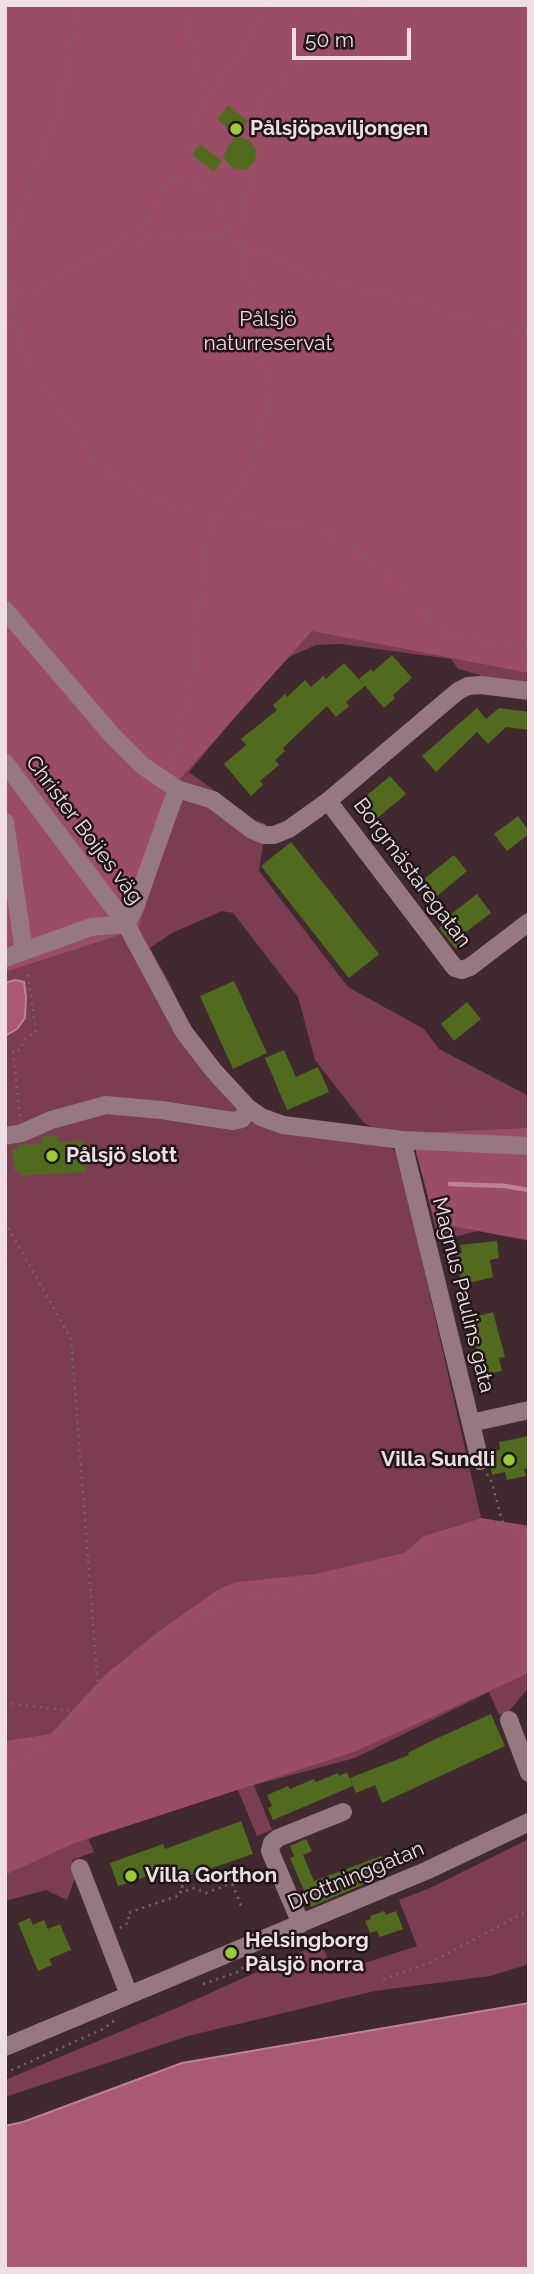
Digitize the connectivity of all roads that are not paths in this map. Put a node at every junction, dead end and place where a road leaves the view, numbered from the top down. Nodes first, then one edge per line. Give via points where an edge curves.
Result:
1 (5, 610) edge
2 (529, 691) edge
3 (5, 763) edge
4 (172, 787) junction
5 (328, 801) junction
6 (5, 822) edge
7 (529, 922) edge
8 (126, 924) junction
9 (24, 951) junction
10 (5, 958) edge
11 (248, 1108) junction
12 (14, 1135) edge
13 (402, 1140) junction
14 (529, 1146) edge
15 (529, 1410) edge
16 (471, 1423) junction
17 (480, 1461) road end
18 (509, 1720) dead end
19 (529, 1773) edge
20 (342, 1812) dead end
21 (529, 1822) edge
22 (80, 1868) dead end
23 (301, 1924) junction
24 (129, 1995) junction
25 (5, 2047) edge

1 - 4 street via 111,734
2 - 5 street via 481,685 458,691
3 - 8 street, Christer Boijes väg
4 - 5 street via 213,800 265,835 289,829
4 - 8 street
5 - 7 street, Borgmästaregatan via 455,968 470,967
6 - 9 street
8 - 9 street via 91,927
8 - 11 street, Christer Boijes väg via 184,1032
9 - 10 street
11 - 12 street via 242,1119 233,1121 106,1105
11 - 13 street via 283,1125
13 - 14 street
13 - 16 street, Magnus Paulins gata
15 - 16 street
16 - 17 street, Magnus Paulins gata
18 - 19 street
20 - 23 street via 272,1843 270,1851
21 - 23 street, Drottninggatan
22 - 24 street
23 - 24 street, Drottninggatan
24 - 25 street, Drottninggatan

